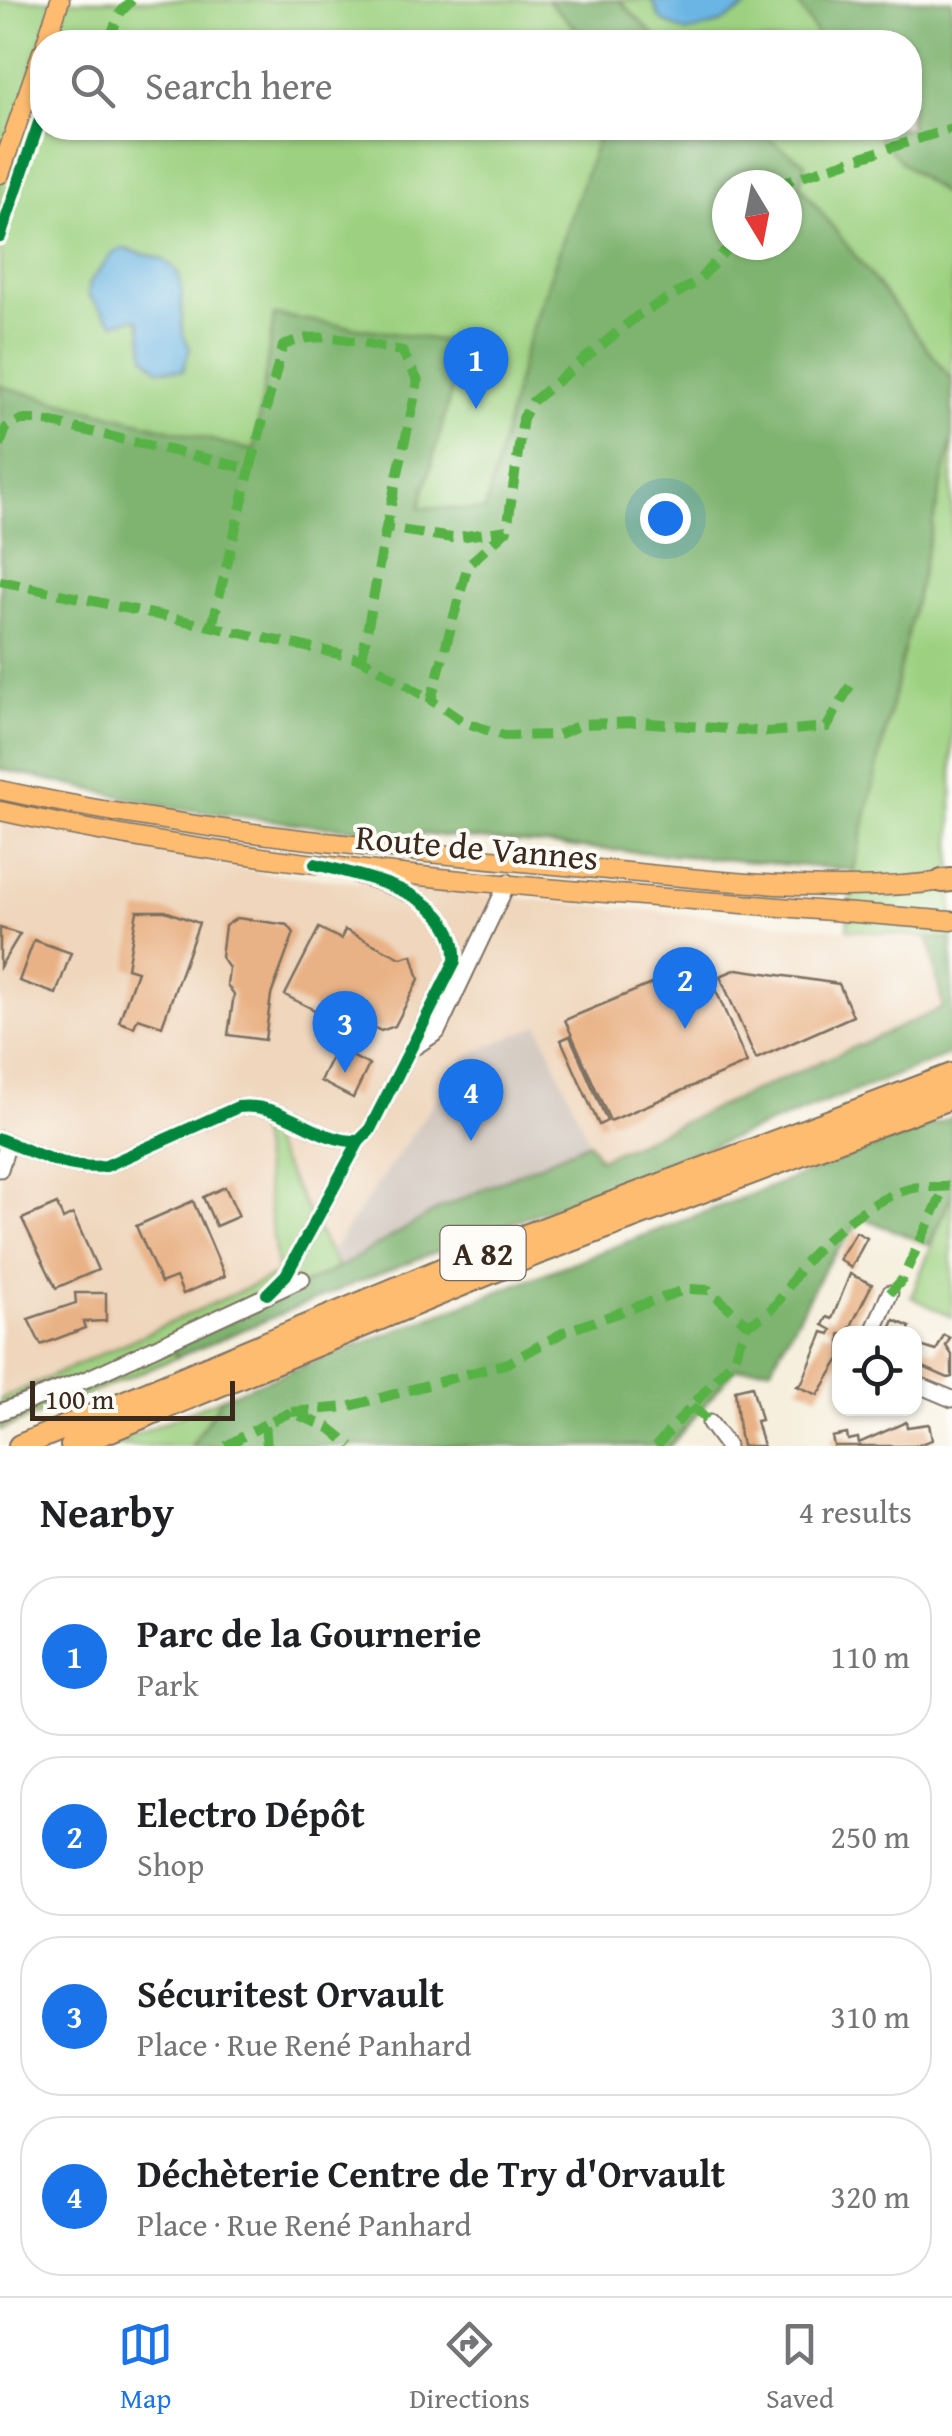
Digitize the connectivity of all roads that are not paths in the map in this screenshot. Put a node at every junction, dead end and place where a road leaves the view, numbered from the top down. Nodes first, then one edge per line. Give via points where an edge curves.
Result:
1 (60, 0) edge
2 (50, 30) edge
3 (30, 87) edge
4 (0, 174) edge
5 (0, 790) edge
6 (0, 811) edge
7 (315, 864) junction
8 (949, 880) edge
9 (508, 882) junction
10 (952, 920) edge
11 (435, 1031) junction
12 (952, 1075) edge
13 (952, 1097) edge
14 (4, 1141) edge
15 (359, 1141) junction
16 (0, 1169) edge
17 (302, 1279) dead end
18 (890, 1292) dead end
19 (267, 1294) junction
20 (875, 1326) edge
21 (922, 1387) edge
22 (952, 1399) edge
23 (0, 1412) edge
24 (710, 1423) dead end
25 (20, 1446) edge
26 (72, 1446) edge
27 (727, 1446) edge

1 - 2 main road
3 - 4 main road
5 - 8 main road, Route de Vannes via 230,833 368,848 779,883
6 - 7 main road, Route de Vannes via 121,837
7 - 9 main road, Route de Vannes
7 - 11 street via 376,880 444,916 456,961
9 - 10 main road, Route de Vannes
9 - 11 street
11 - 15 street via 413,1048
12 - 25 highway, A 82 via 491,1250
13 - 26 highway, A 82 via 535,1254
14 - 15 street via 60,1163 106,1166 256,1104 345,1142
14 - 16 street
15 - 19 street via 286,1276
17 - 19 street
18 - 20 street
19 - 23 street
21 - 22 street
24 - 27 street

